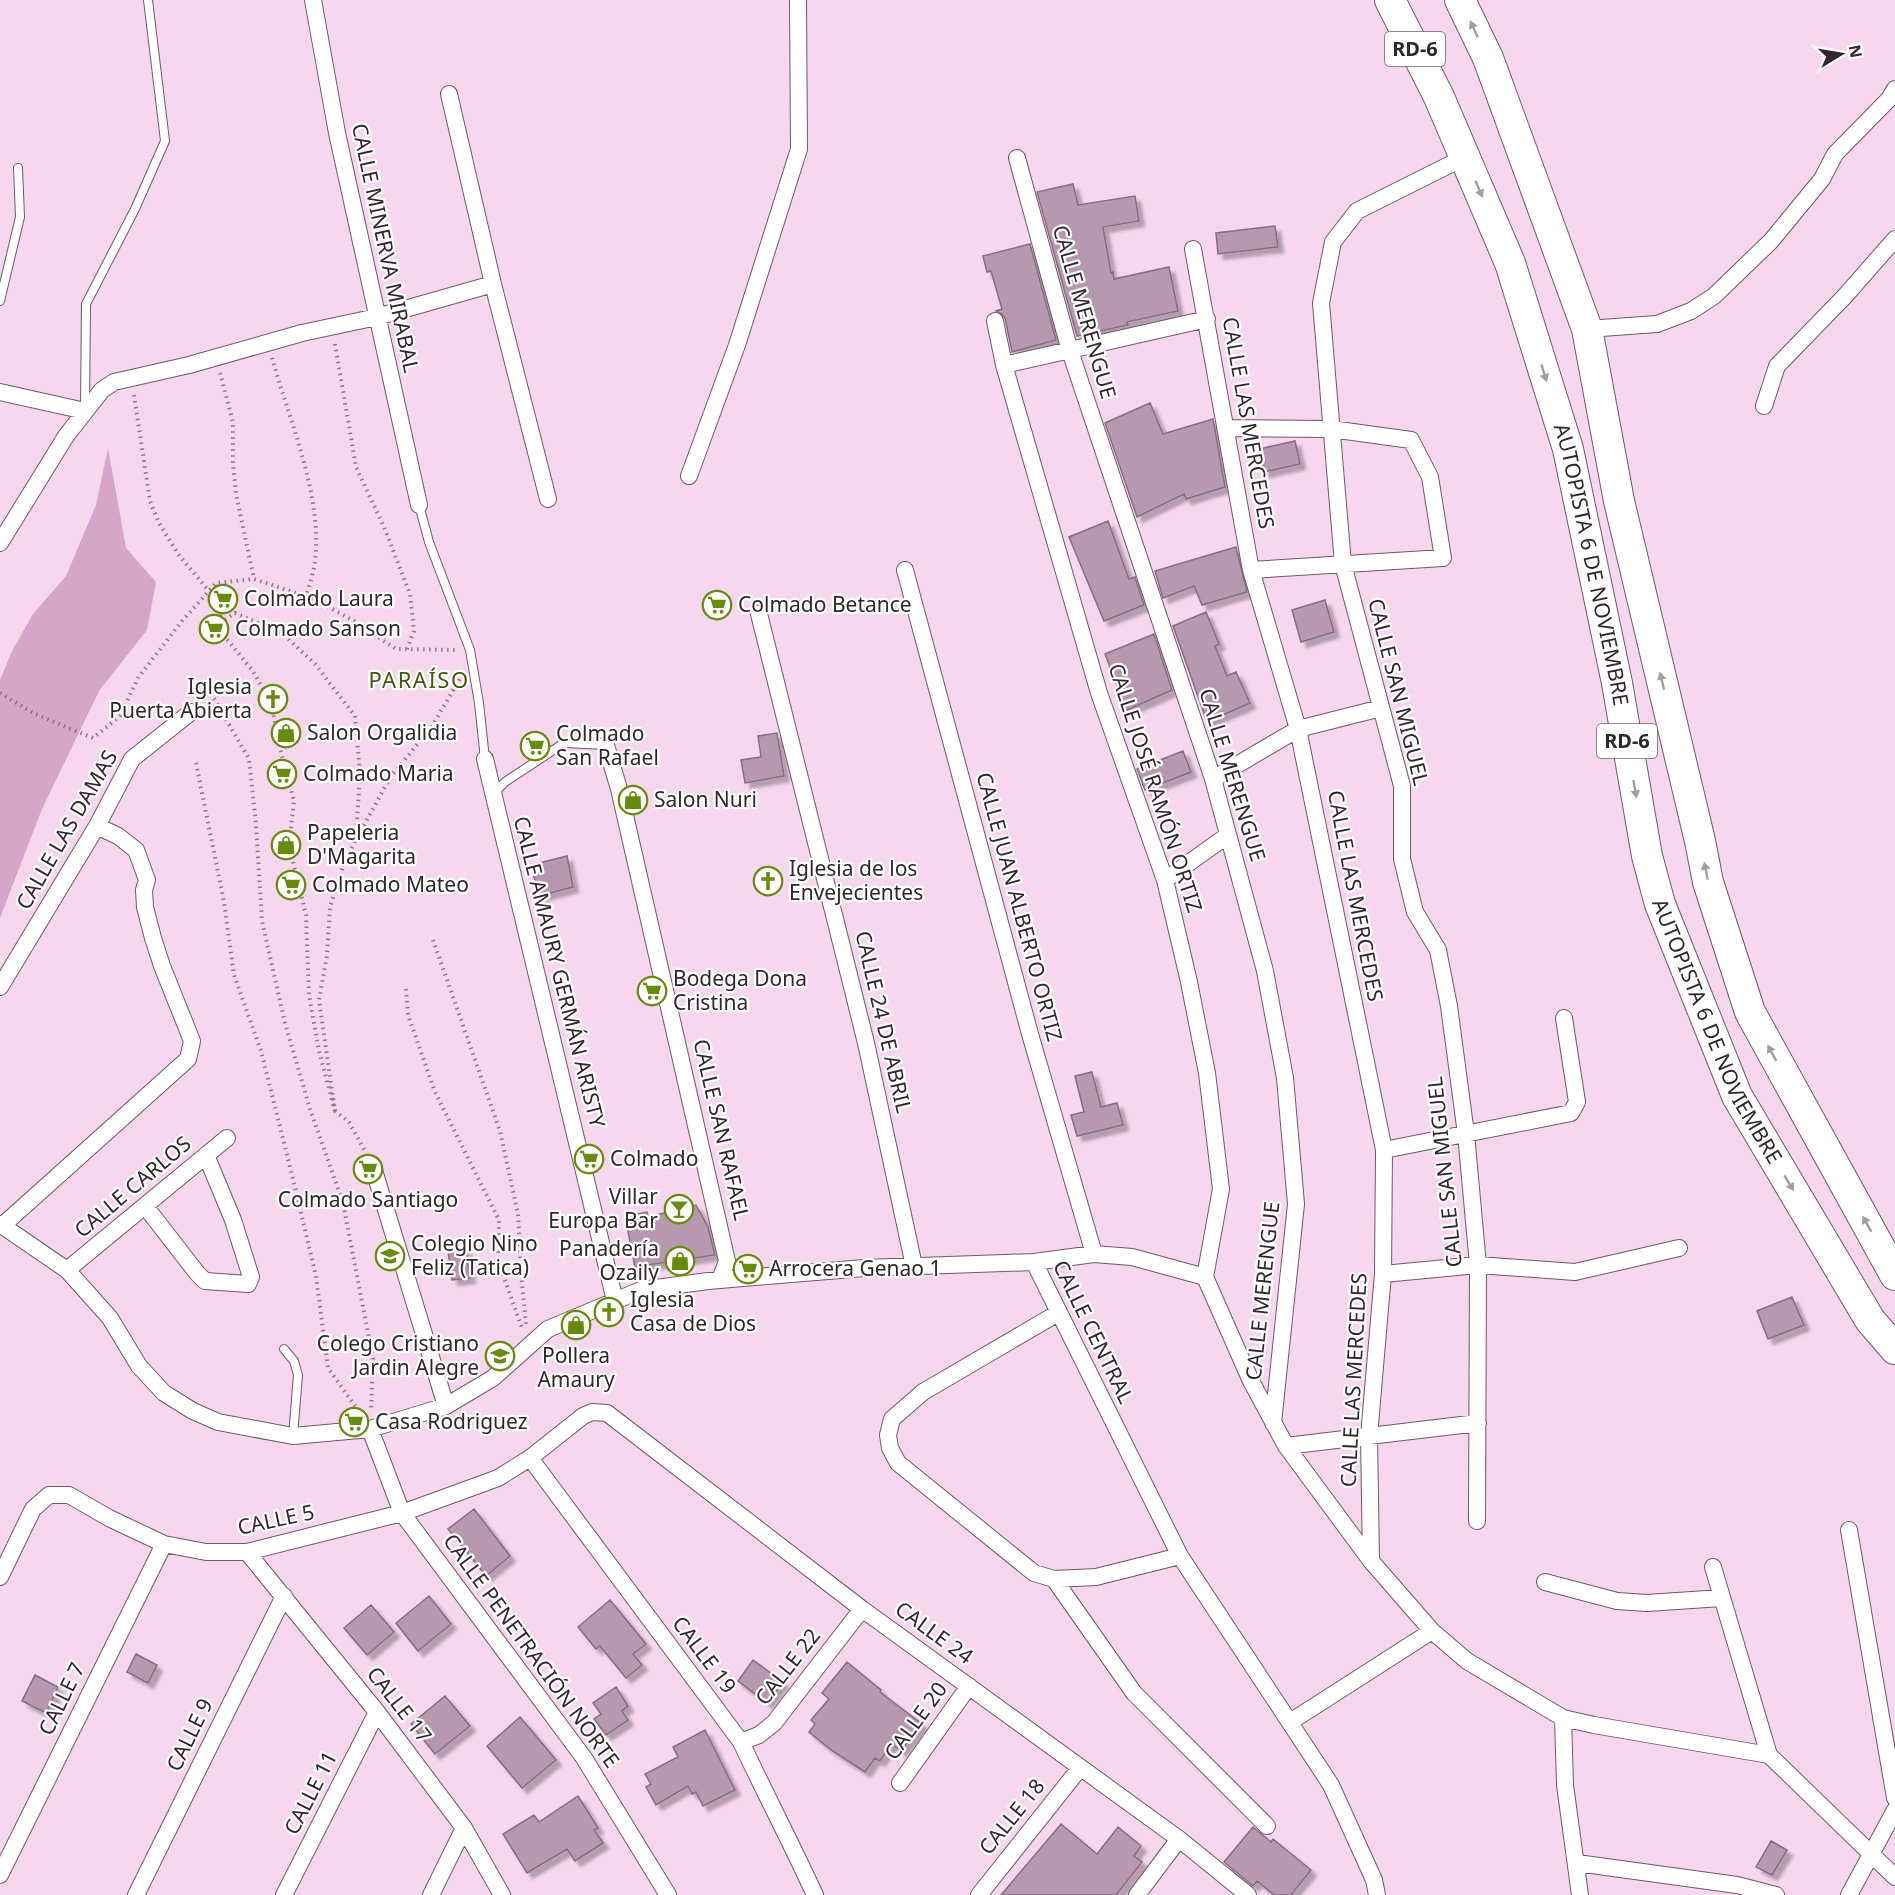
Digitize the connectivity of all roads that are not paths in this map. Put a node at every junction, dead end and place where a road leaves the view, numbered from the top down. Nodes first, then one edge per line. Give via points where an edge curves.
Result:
1 (148, 0) edge
2 (313, 0) edge
3 (798, 0) edge
4 (1390, 0) edge
5 (1460, 0) edge
6 (1895, 89) edge
7 (449, 94) dead end
8 (1465, 157) junction
9 (1017, 158) dead end
10 (18, 168) dead end
11 (1895, 239) edge
12 (1193, 249) dead end
13 (494, 284) junction
14 (0, 301) edge
15 (377, 317) junction
16 (1207, 319) junction
17 (995, 321) dead end
18 (1587, 329) junction
19 (1070, 351) junction
20 (1004, 365) junction
21 (0, 392) edge
22 (1764, 406) dead end
23 (85, 411) junction
24 (1226, 428) junction
25 (1331, 429) junction
26 (689, 476) dead end
27 (548, 500) dead end
28 (419, 506) joint
29 (0, 543) edge
30 (1343, 564) junction
31 (905, 570) dead end
32 (1251, 570) junction
33 (759, 614) dead end
34 (1381, 708) junction
35 (191, 712) dead end
36 (1298, 729) junction
37 (606, 745) joint
38 (485, 759) joint
39 (1213, 779) junction
40 (493, 794) junction
41 (97, 826) junction
42 (1228, 835) junction
43 (1165, 880) junction
44 (0, 987) edge
45 (1564, 1018) dead end
46 (1466, 1134) junction
47 (227, 1138) dead end
48 (1384, 1150) junction
49 (206, 1155) junction
50 (373, 1167) road end
51 (145, 1206) junction
52 (2, 1224) edge
53 (1679, 1248) dead end
54 (1094, 1254) junction
55 (1034, 1262) junction
56 (1478, 1265) junction
57 (914, 1266) junction
58 (67, 1270) junction
59 (1383, 1274) junction
60 (1895, 1275) edge
61 (1205, 1277) junction
62 (720, 1280) junction
63 (615, 1301) junction
64 (1058, 1312) junction
65 (284, 1349) dead end
66 (1895, 1349) edge
67 (446, 1406) junction
68 (592, 1412) joint
69 (1273, 1423) junction
70 (1478, 1423) junction
71 (370, 1429) junction
72 (293, 1436) junction
73 (1370, 1436) junction
74 (1286, 1446) junction
75 (530, 1458) junction
76 (402, 1513) junction
77 (1478, 1521) dead end
78 (1849, 1530) dead end
79 (164, 1544) junction
80 (247, 1552) junction
81 (1180, 1556) junction
82 (1371, 1561) junction
83 (1713, 1567) dead end
84 (0, 1577) edge
85 (1054, 1579) junction
86 (1545, 1582) dead end
87 (284, 1596) junction
88 (1722, 1598) junction
89 (862, 1609) junction
90 (1432, 1631) junction
91 (969, 1686) junction
92 (377, 1712) junction
93 (1563, 1718) junction
94 (1290, 1722) junction
95 (741, 1742) junction
96 (1769, 1755) junction
97 (1080, 1768) junction
98 (900, 1783) dead end
99 (1895, 1798) edge
100 (1895, 1810) edge
101 (1267, 1826) dead end
102 (464, 1828) junction
103 (1179, 1839) junction
104 (1872, 1854) junction
105 (1577, 1863) junction
106 (0, 1875) edge
107 (1895, 1877) edge
108 (136, 1895) edge
109 (284, 1895) edge
110 (431, 1895) edge
111 (502, 1895) edge
112 (668, 1895) edge
113 (815, 1895) edge
114 (979, 1895) edge
115 (1137, 1895) edge
116 (1248, 1895) edge
117 (1377, 1895) edge
118 (1580, 1895) edge
119 (1776, 1895) edge
120 (1850, 1895) edge

1 - 23 lane via 165,141 86,304
2 - 15 street, CALLE MINERVA MIRABAL
3 - 26 street via 800,149 738,345
4 - 8 highway, AUTOPISTA 6 DE NOVIEMBRE / RD-6
18 -> 5 highway, AUTOPISTA 6 DE NOVIEMBRE / RD-6 via 1488,58
6 - 18 street via 1834,154 1822,178 1772,242 1714,296 1691,311 1656,324
7 - 13 street
8 - 25 street, CALLE SAN MIGUEL via 1358,211 1334,242 1321,303
8 -> 66 highway, AUTOPISTA 6 DE NOVIEMBRE / RD-6 via 1510,263 1568,449 1617,683 1647,856 1660,904 1737,1096 1870,1320
9 - 19 street, CALLE MERENGUE
10 - 14 lane via 20,217
11 - 22 street via 1777,366
12 - 16 street, CALLE LAS MERCEDES
13 - 15 street
13 - 27 street
15 - 23 street via 114,382
15 - 28 street, CALLE MINERVA MIRABAL
16 - 19 street
16 - 24 street, CALLE LAS MERCEDES
17 - 20 street, CALLE JOSÉ RAMÓN ORTIZ
60 -> 18 highway, AUTOPISTA 6 DE NOVIEMBRE / RD-6 via 1746,1001 1708,882 1619,501
19 - 20 street
19 - 39 street, CALLE MERENGUE
20 - 43 street, CALLE JOSÉ RAMÓN ORTIZ via 1099,693
21 - 23 street
23 - 29 street
24 - 25 street
24 - 32 street, CALLE LAS MERCEDES
25 - 30 street, CALLE SAN MIGUEL
25 - 30 street via 1411,440 1430,477 1443,558
28 - 38 lane via 470,650
30 - 32 street
30 - 34 street, CALLE SAN MIGUEL
31 - 54 street, CALLE JUAN ALBERTO ORTIZ via 1030,1034
32 - 36 street, CALLE LAS MERCEDES
33 - 57 street, CALLE 24 DE ABRIL via 866,1043
34 - 36 street
34 - 46 street, CALLE SAN MIGUEL via 1402,786 1402,859 1415,912 1438,950
35 - 41 street, CALLE LAS DAMAS via 132,759
36 - 39 street
36 - 48 street, CALLE LAS MERCEDES
37 - 40 lane via 564,743
37 - 62 street, CALLE SAN RAFAEL via 630,834 727,1261
38 - 40 street, CALLE AMAURY GERMÁN ARISTY
39 - 42 street, CALLE MERENGUE
40 - 63 street, CALLE AMAURY GERMÁN ARISTY
41 - 44 street, CALLE LAS DAMAS
41 - 52 street via 136,850 147,880 145,907 153,938 192,1041 188,1059
42 - 43 street
42 - 69 street, CALLE MERENGUE via 1264,971 1283,1068 1296,1204
43 - 61 street, CALLE JOSÉ RAMÓN ORTIZ via 1207,1073 1221,1189
45 - 46 street via 1577,1102 1570,1113
46 - 48 street
46 - 56 street, CALLE SAN MIGUEL
47 - 49 street, CALLE CARLOS
48 - 59 street, CALLE LAS MERCEDES
49 - 51 street, CALLE CARLOS
49 - 51 street via 237,1231 251,1277 248,1284 205,1281
50 - 67 street
51 - 58 street, CALLE CARLOS
52 - 58 street, CALLE CENTRAL
53 - 56 street via 1575,1272
54 - 55 street
54 - 61 street via 1132,1257
55 - 57 street, CALLE CENTRAL
55 - 64 street, CALLE CENTRAL
56 - 59 street
56 - 70 street, CALLE SAN MIGUEL
57 - 62 street, CALLE CENTRAL
58 - 72 street, CALLE CENTRAL via 110,1318 139,1365 164,1393 218,1422
59 - 73 street, CALLE LAS MERCEDES
61 - 69 street
62 - 63 street, CALLE CENTRAL via 641,1290
63 - 67 street, CALLE CENTRAL via 548,1329 493,1378
64 - 81 street, CALLE CENTRAL
64 - 85 street via 923,1392 892,1419 888,1435 898,1463 1034,1572
65 - 72 lane via 294,1361 298,1375
67 - 71 street, CALLE CENTRAL
68 - 75 street, CALLE 5
68 - 89 street, CALLE 24 via 607,1413 622,1423
69 - 74 street
70 - 73 street
70 - 77 street, CALLE SAN MIGUEL
71 - 72 street, CALLE CENTRAL
71 - 76 street, CALLE PENETRACIÓN NORTE
73 - 74 street
73 - 82 street, CALLE LAS MERCEDES
74 - 82 street
75 - 76 street, CALLE 5 via 498,1478
75 - 95 street, CALLE 19
76 - 80 street, CALLE 5
76 - 112 street, CALLE PENETRACIÓN NORTE via 584,1758
78 - 99 street
79 - 80 street, CALLE 5 via 206,1552
79 - 84 street, CALLE 5 via 69,1495 49,1495 33,1509
79 - 106 street, CALLE 7
80 - 87 street, CALLE 17
81 - 85 street via 1096,1576
81 - 94 street, CALLE CENTRAL
82 - 90 street
83 - 88 street
85 - 101 street via 1134,1693
86 - 88 street via 1617,1601
87 - 92 street, CALLE 17
87 - 108 street, CALLE 9
88 - 96 street
89 - 91 street, CALLE 24
89 - 95 street, CALLE 22 via 774,1723
90 - 93 street via 1467,1661
90 - 94 street
91 - 97 street, CALLE 24
91 - 98 street, CALLE 20
92 - 102 street, CALLE 17
92 - 109 street, CALLE 11
93 - 96 street
93 - 105 street via 1565,1785
94 - 117 street, CALLE CENTRAL via 1331,1785 1374,1880
95 - 113 street, CALLE 19
96 - 104 street
97 - 103 street, CALLE 24
97 - 114 street, CALLE 18
100 - 104 street
102 - 110 street
102 - 111 street, CALLE 17
103 - 115 street
103 - 116 street, CALLE 24
104 - 107 street
104 - 120 street
105 - 118 street
105 - 119 street via 1737,1885

